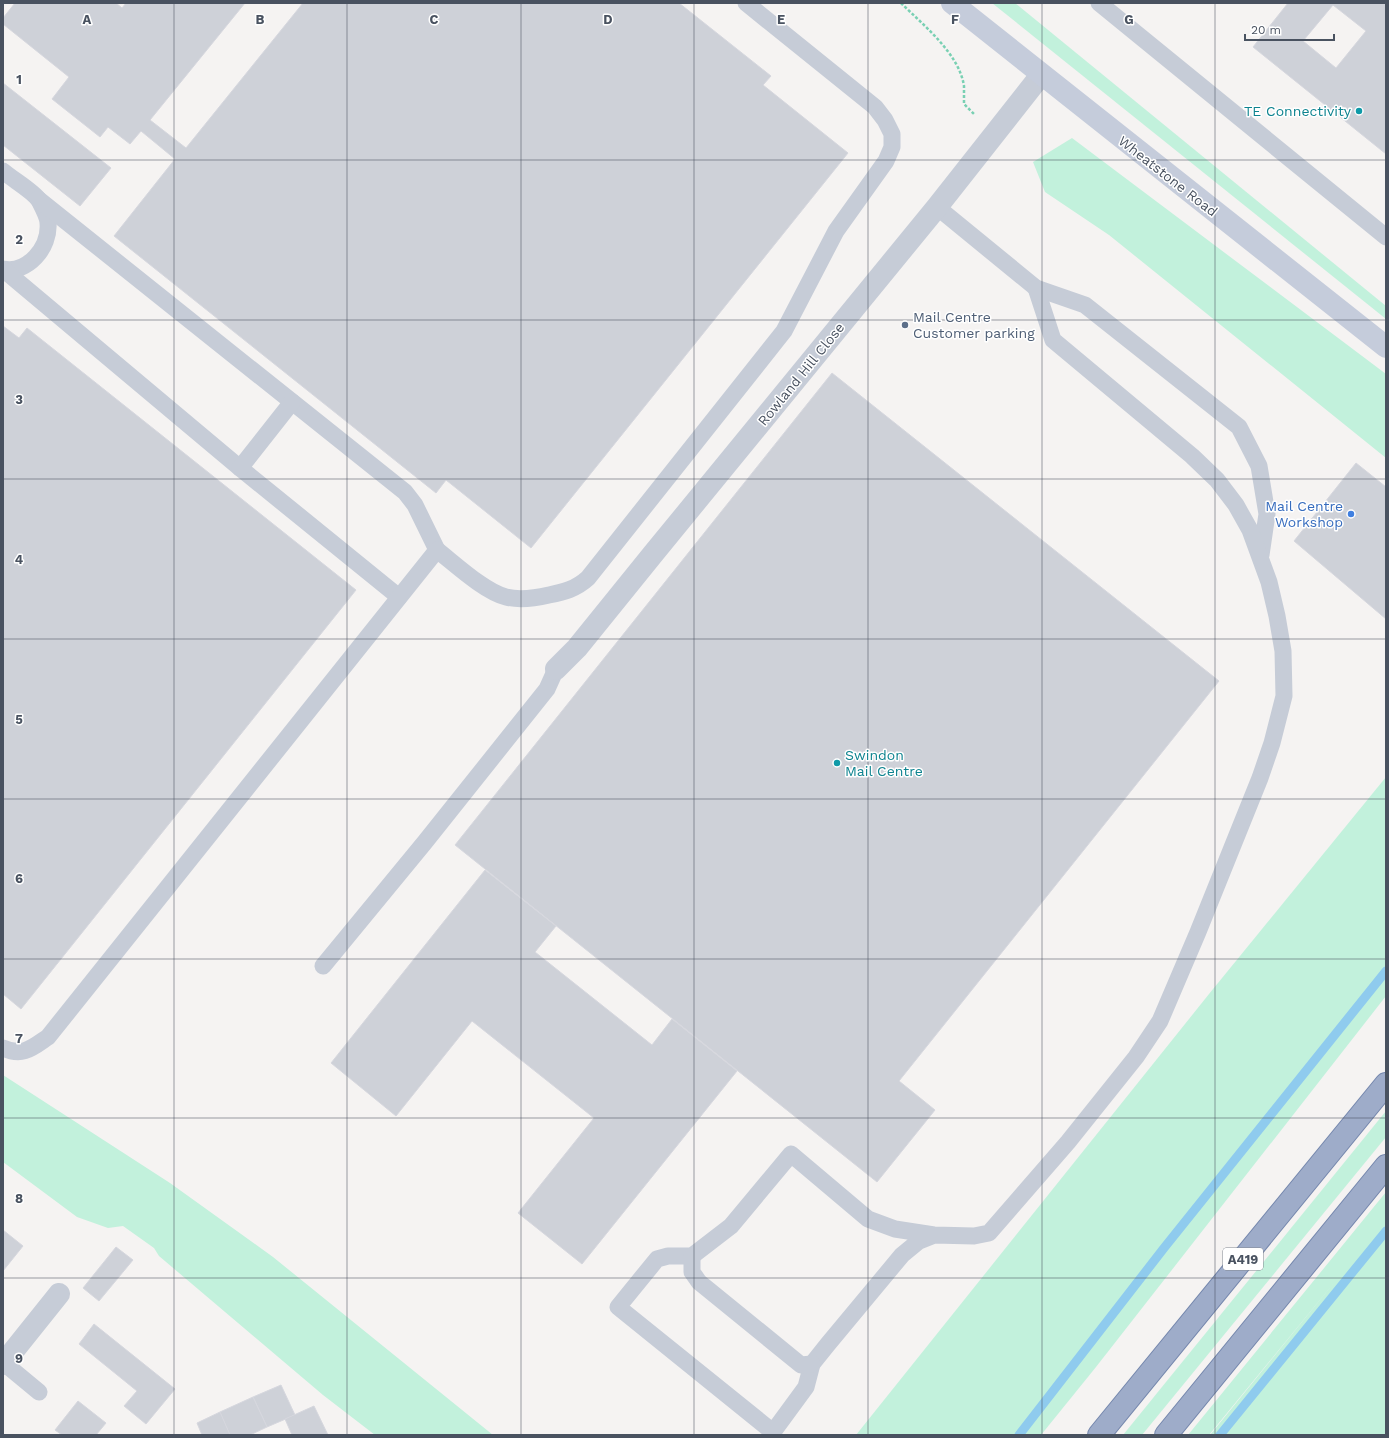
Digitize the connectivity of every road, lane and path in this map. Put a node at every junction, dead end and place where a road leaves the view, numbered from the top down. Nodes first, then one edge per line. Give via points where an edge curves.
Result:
1 (746, 3) edge
2 (900, 3) edge
3 (952, 3) edge
4 (1098, 3) edge
5 (1041, 75) junction
6 (995, 133) junction
7 (3, 171) edge
8 (38, 199) junction
9 (937, 207) junction
10 (1386, 237) edge
11 (4, 270) edge
12 (1036, 288) junction
13 (1386, 347) edge
14 (292, 402) junction
15 (240, 468) junction
16 (437, 550) junction
17 (1260, 558) junction
18 (399, 597) junction
19 (556, 669) joint
20 (323, 966) dead end
21 (3, 1048) edge
22 (1386, 1084) edge
23 (1386, 1166) edge
24 (934, 1234) junction
25 (692, 1256) junction
26 (59, 1294) dead end
27 (3, 1364) edge
28 (812, 1364) junction
29 (39, 1392) dead end
30 (1100, 1435) edge
31 (1166, 1435) edge

1 - 16 lane via 875,107 892,134 892,147 886,160 836,231 784,331 579,586 542,597 506,597 490,590
2 - 6 path via 938,40 960,72 964,86 964,104
3 - 5 main road, Wheatstone Road
4 - 10 lane
5 - 6 street, Rowland Hill Close
5 - 13 main road, Wheatstone Road
6 - 9 street, Rowland Hill Close
7 - 8 lane
8 - 11 lane via 48,222 48,234 43,246 26,266
8 - 14 lane
9 - 12 lane
9 - 19 street, Rowland Hill Close via 577,648
11 - 15 lane
12 - 17 lane via 1053,340 1192,456 1217,480 1236,505 1250,530
12 - 17 lane via 1084,305 1239,427 1259,466 1267,514
14 - 15 lane
14 - 16 lane via 410,498
15 - 18 lane
16 - 18 lane
17 - 24 lane via 1277,616 1283,651 1284,696 1260,778 1160,1021 1136,1057 1073,1136 989,1233 974,1236
18 - 21 lane via 48,1036 30,1050 13,1053
19 - 20 lane via 548,689
22 - 30 highway, A419
23 - 31 highway
24 - 25 lane via 895,1229 868,1219 791,1154 732,1226
24 - 28 lane via 919,1241 902,1254
25 - 28 lane via 692,1272 699,1282 801,1365
25 - 28 lane via 668,1256 657,1259 618,1307 773,1432 806,1387
26 - 27 street
27 - 29 lane

